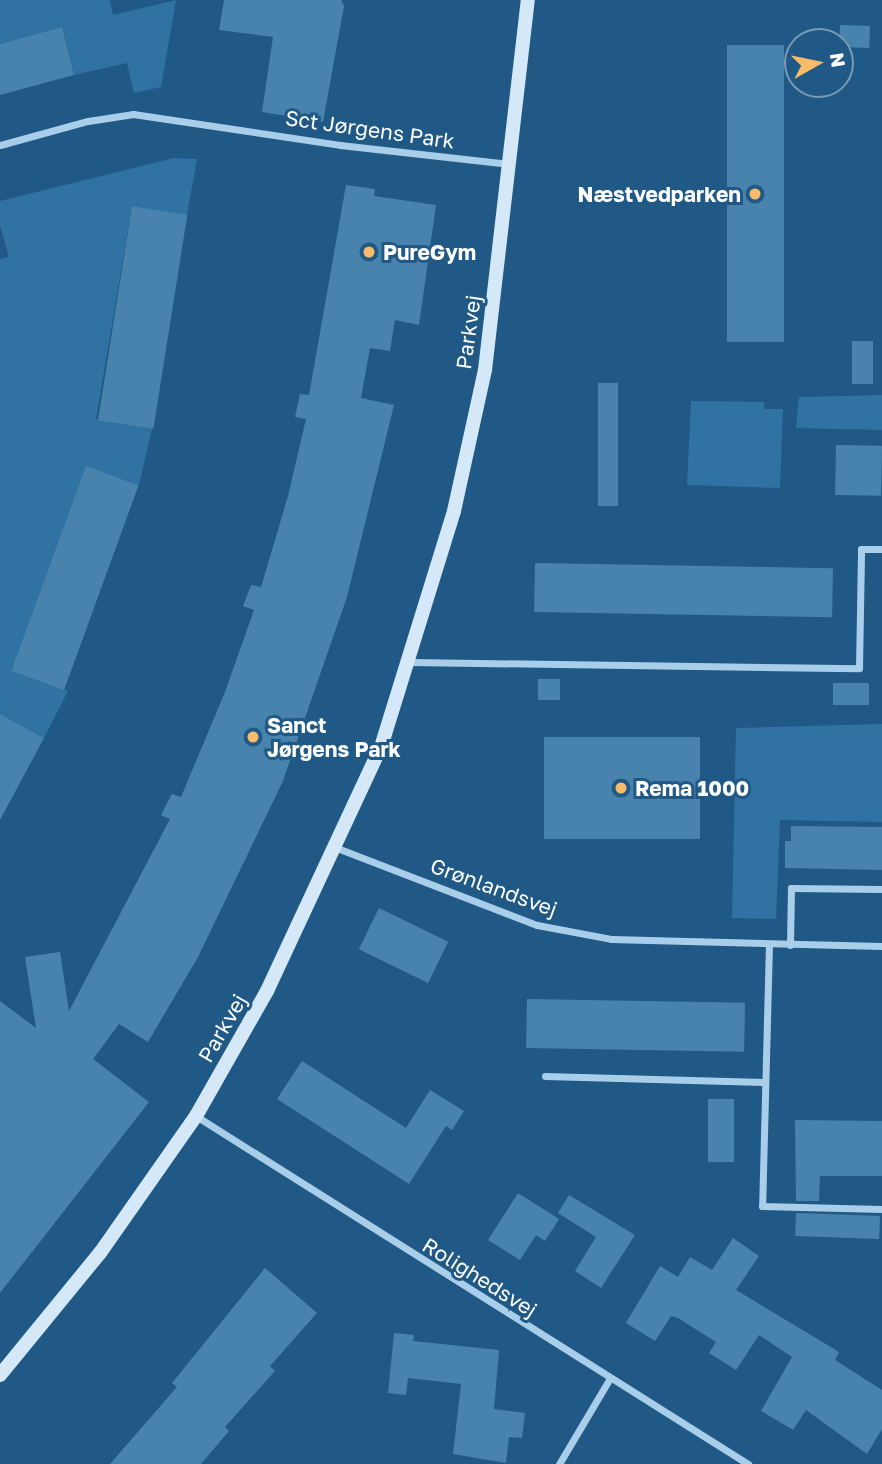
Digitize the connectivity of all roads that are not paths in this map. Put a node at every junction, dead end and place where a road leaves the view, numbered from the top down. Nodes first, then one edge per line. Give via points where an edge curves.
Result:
1 (528, 0) edge
2 (0, 145) edge
3 (512, 164) junction
4 (882, 549) edge
5 (411, 662) junction
6 (338, 848) junction
7 (882, 889) edge
8 (769, 944) junction
9 (790, 945) junction
10 (882, 946) edge
11 (545, 1076) dead end
12 (765, 1082) junction
13 (196, 1116) junction
14 (882, 1209) edge
15 (0, 1374) edge
16 (610, 1378) junction
17 (559, 1464) edge
18 (748, 1464) edge

1 - 3 street, Parkvej
2 - 3 street, Sct Jørgens Park via 133,114 340,145
3 - 5 street, Parkvej via 485,370 454,512
4 - 5 street via 861,549 859,668
5 - 6 street, Parkvej via 382,747
6 - 8 street, Grønlandsvej via 537,925 611,939
6 - 13 street, Parkvej via 267,991
7 - 9 street via 790,888
8 - 9 street, Grønlandsvej
8 - 12 street
9 - 10 street, Grønlandsvej
11 - 12 street
12 - 14 street via 762,1206
13 - 15 street, Parkvej via 100,1253
13 - 16 street, Rolighedsvej
16 - 17 street
16 - 18 street, Rolighedsvej

